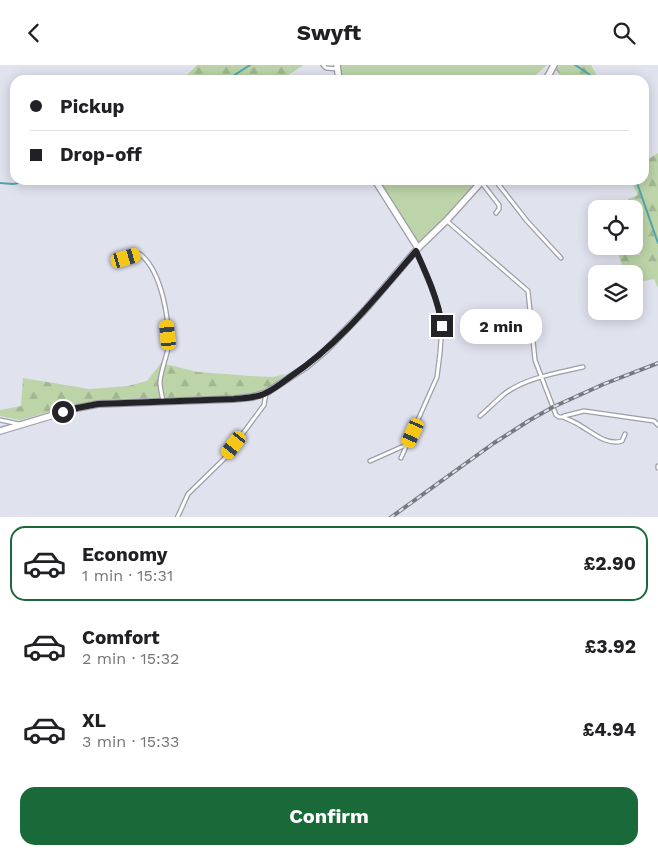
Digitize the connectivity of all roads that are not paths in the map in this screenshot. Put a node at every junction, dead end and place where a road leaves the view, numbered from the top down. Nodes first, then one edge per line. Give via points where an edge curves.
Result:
1 (323, 65) edge
2 (337, 67) edge
3 (378, 185) edge
4 (478, 185) edge
5 (485, 185) edge
6 (499, 185) edge
7 (496, 213) dead end
8 (447, 220) junction
9 (417, 249) junction
10 (126, 258) dead end
11 (561, 258) dead end
12 (583, 367) dead end
13 (542, 377) junction
14 (266, 393) junction
15 (163, 401) junction
16 (480, 416) dead end
17 (563, 417) junction
18 (0, 420) edge
19 (19, 424) junction
20 (658, 425) edge
21 (0, 431) edge
22 (625, 434) dead end
23 (407, 445) junction
24 (402, 458) dead end
25 (370, 461) dead end
26 (177, 517) edge

1 - 2 lane via 326,68
3 - 9 street
4 - 8 street
5 - 7 lane via 499,205
6 - 11 lane
8 - 9 street
8 - 13 lane via 528,291 535,361
9 - 14 street via 325,351
9 - 23 lane via 432,287 442,326 437,377
10 - 15 lane via 140,254 146,258 164,297 168,349 160,381
12 - 13 lane
13 - 16 lane via 504,394
13 - 17 lane via 556,415
14 - 15 street via 234,399
14 - 26 lane via 264,405 224,459 188,494
15 - 19 street via 98,404
17 - 20 lane via 584,411 654,421
17 - 22 lane via 608,441 618,443
18 - 19 lane
19 - 21 street
23 - 24 lane
23 - 25 lane

